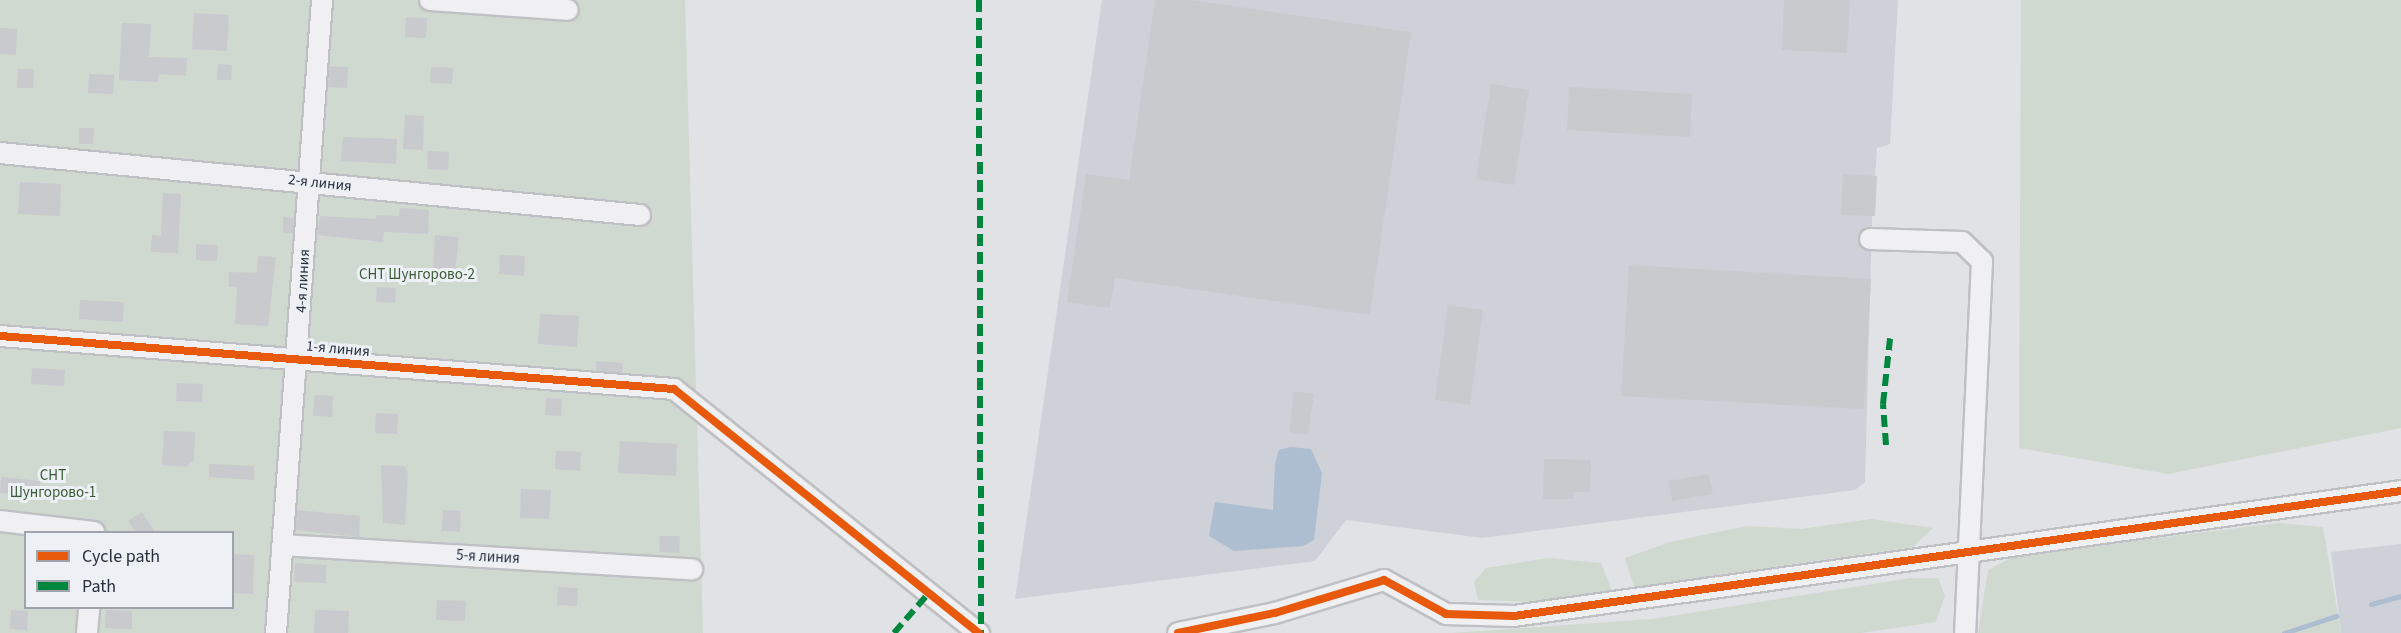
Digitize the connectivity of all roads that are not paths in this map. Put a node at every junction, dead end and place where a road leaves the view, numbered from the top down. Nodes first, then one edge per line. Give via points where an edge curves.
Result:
1 (322, 0) edge
2 (430, 0) edge
3 (568, 10) dead end
4 (0, 153) edge
5 (308, 181) junction
6 (640, 215) dead end
7 (1870, 239) dead end
8 (0, 336) edge
9 (298, 360) junction
10 (2401, 491) edge
11 (0, 521) edge
12 (94, 531) edge
13 (283, 545) junction
14 (1968, 551) junction
15 (692, 569) dead end
16 (89, 609) edge
17 (87, 633) edge
18 (276, 633) edge
19 (979, 633) edge
20 (1178, 633) edge
21 (1965, 633) edge

1 - 5 street, 4-я линия
2 - 3 street
4 - 5 street, 2-я линия
5 - 6 street, 2-я линия
5 - 9 street, 4-я линия
7 - 14 street via 1962,242 1982,261
8 - 9 street, 1-я линия
9 - 13 street, 4-я линия
9 - 19 street, 1-я линия via 674,389
10 - 14 street
11 - 12 street
13 - 15 street, 5-я линия
13 - 18 street, 4-я линия
14 - 20 street via 1467,619 1446,614 1384,580 1275,613
14 - 21 street
16 - 17 street

